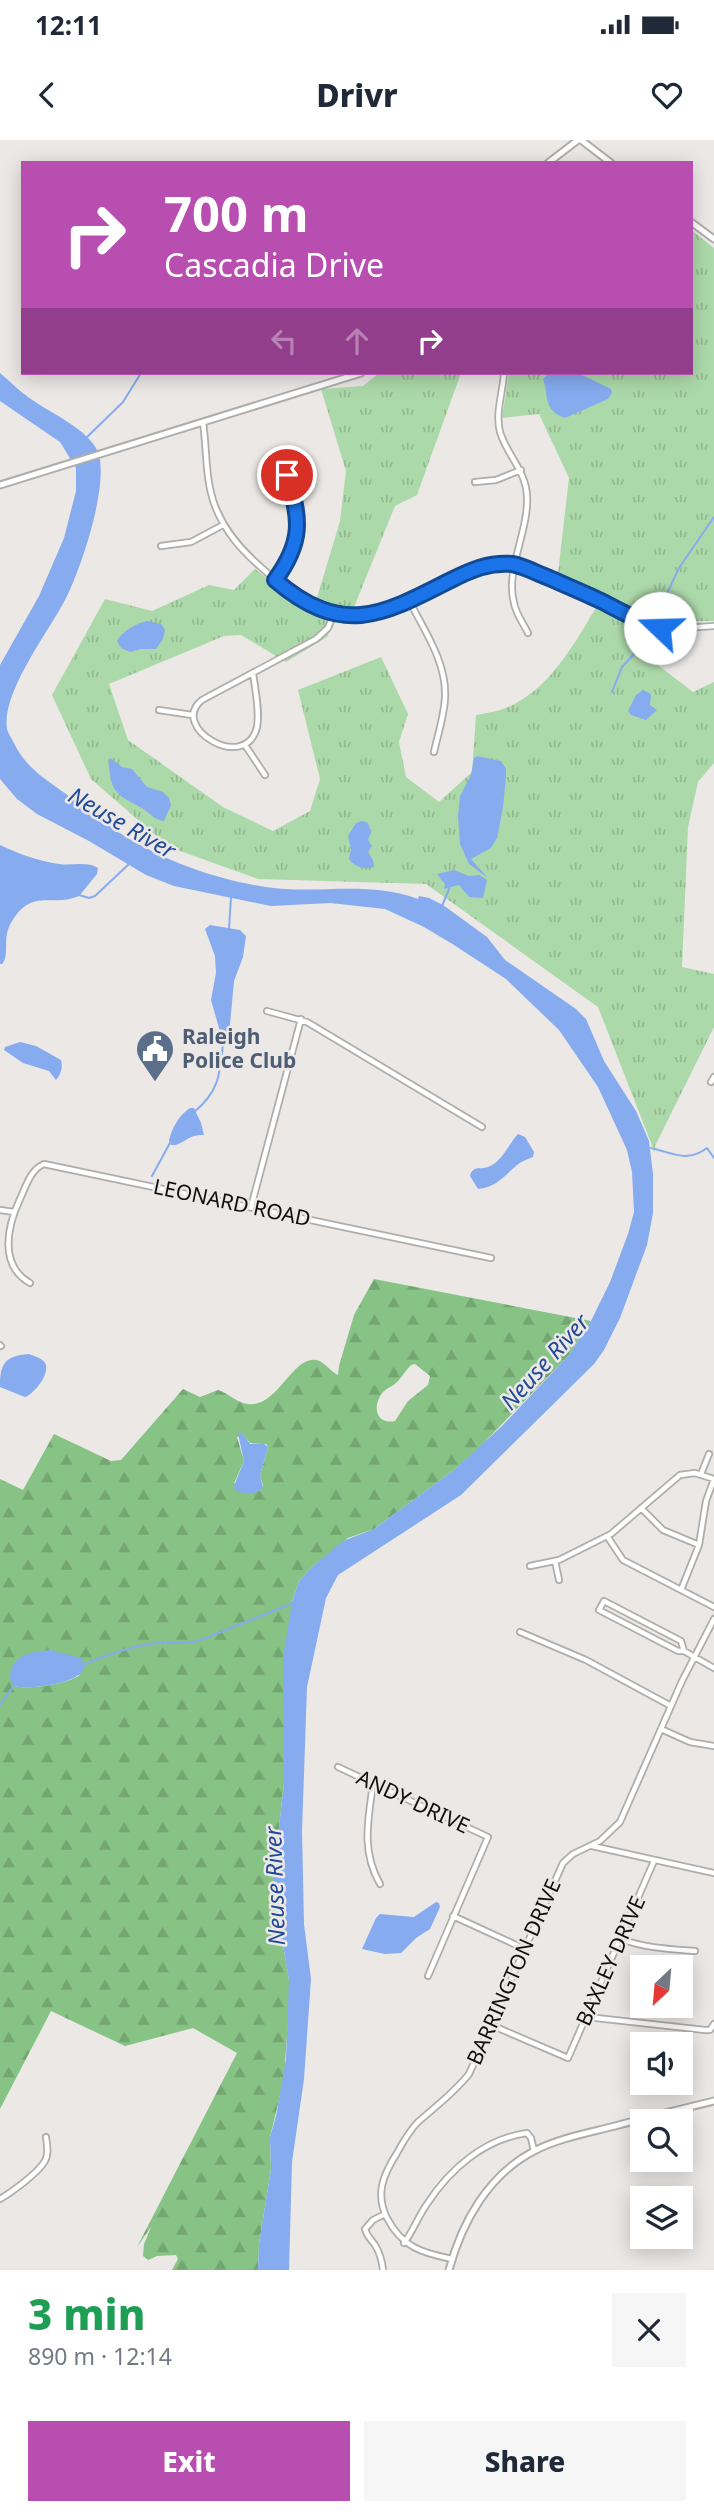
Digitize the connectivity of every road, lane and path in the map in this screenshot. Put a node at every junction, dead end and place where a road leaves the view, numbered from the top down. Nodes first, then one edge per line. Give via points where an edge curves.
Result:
1 (579, 140) edge
2 (551, 161) edge
3 (608, 161) edge
4 (693, 223) edge
5 (714, 239) edge
6 (355, 375) edge
7 (505, 375) edge
8 (203, 422) junction
9 (521, 470) junction
10 (287, 475) dead end
11 (475, 482) dead end
12 (0, 485) edge
13 (223, 524) junction
14 (161, 546) dead end
15 (516, 565) junction
16 (275, 580) junction
17 (410, 602) junction
18 (334, 613) junction
19 (714, 626) edge
20 (528, 632) dead end
21 (253, 673) junction
22 (159, 710) dead end
23 (192, 715) junction
24 (245, 745) junction
25 (434, 752) dead end
26 (265, 775) dead end
27 (267, 1011) dead end
28 (301, 1019) junction
29 (482, 1127) dead end
30 (251, 1207) junction
31 (0, 1210) edge
32 (14, 1212) junction
33 (491, 1258) dead end
34 (30, 1283) dead end
35 (709, 1454) dead end
36 (701, 1474) junction
37 (714, 1479) edge
38 (641, 1508) junction
39 (607, 1536) junction
40 (699, 1545) junction
41 (555, 1562) junction
42 (530, 1566) dead end
43 (559, 1580) dead end
44 (681, 1590) junction
45 (714, 1607) edge
46 (714, 1619) edge
47 (520, 1632) dead end
48 (684, 1651) junction
49 (694, 1657) junction
50 (714, 1668) edge
51 (671, 1706) junction
52 (661, 1729) junction
53 (714, 1746) edge
54 (338, 1767) dead end
55 (373, 1784) junction
56 (591, 1846) junction
57 (654, 1861) junction
58 (714, 1873) edge
59 (380, 1884) dead end
60 (453, 1916) junction
61 (621, 1939) junction
62 (525, 1949) junction
63 (695, 1951) dead end
64 (428, 1976) dead end
65 (587, 2017) junction
66 (714, 2024) edge
67 (491, 2025) junction
68 (714, 2101) edge
69 (680, 2109) edge
70 (630, 2122) edge
71 (46, 2137) dead end
72 (534, 2151) junction
73 (0, 2199) edge
74 (385, 2214) junction
75 (404, 2242) junction
76 (452, 2259) junction
77 (383, 2270) edge
78 (449, 2270) edge

1 - 2 street
1 - 3 street
4 - 5 street
6 - 8 street
7 - 9 street via 498,424
8 - 12 street
8 - 13 street via 210,487
9 - 11 street
9 - 15 street via 528,500
10 - 16 street via 298,513 297,536
13 - 14 street via 191,542
13 - 16 street via 242,550
15 - 17 street via 477,568
15 - 19 street via 646,624 670,629
15 - 20 street via 512,595
16 - 18 street via 302,601
17 - 18 street via 375,614
17 - 25 street via 440,662 444,680
18 - 21 street via 321,635
21 - 23 street via 202,700
21 - 24 street via 257,726
22 - 23 street
23 - 24 street via 197,728 216,743
24 - 26 street
27 - 28 street
28 - 29 street
28 - 30 street
30 - 32 street, LEONARD ROAD via 44,1164 33,1172
30 - 33 street, LEONARD ROAD
31 - 32 street
32 - 34 street via 5,1235 5,1258 10,1269
35 - 36 street
36 - 37 street
36 - 38 street via 680,1475
37 - 40 street
38 - 39 street
38 - 40 street via 663,1530
39 - 41 street
39 - 44 street via 620,1557
40 - 44 street
41 - 42 street
41 - 43 street
44 - 45 street
46 - 49 street, BARRINGTON DRIVE
47 - 51 street via 586,1660
48 - 48 street via 676,1639 604,1601 599,1610
48 - 49 street
49 - 50 street
49 - 51 street, BARRINGTON DRIVE
51 - 52 street, BARRINGTON DRIVE
52 - 53 street via 690,1742
52 - 56 street, BARRINGTON DRIVE via 620,1822
54 - 55 street, ANDY DRIVE
55 - 59 street via 366,1839
55 - 60 street, ANDY DRIVE via 488,1837
56 - 57 street
56 - 62 street, BARRINGTON DRIVE via 563,1863
57 - 58 street
57 - 61 street, BAXLEY DRIVE
60 - 62 street
60 - 64 street
61 - 63 street via 652,1948
61 - 65 street, BAXLEY DRIVE
62 - 67 street, BARRINGTON DRIVE
65 - 66 street via 705,2030
65 - 67 street, BAXLEY DRIVE via 566,2058
67 - 74 street, BARRINGTON DRIVE via 469,2074 415,2126 387,2168 380,2192
68 - 69 street
70 - 72 street
71 - 73 street via 45,2161
72 - 75 street via 527,2133 485,2146 470,2156 433,2195
72 - 76 street via 484,2195
74 - 75 street
74 - 77 street via 365,2229 382,2258
75 - 76 street via 421,2252
76 - 78 street

